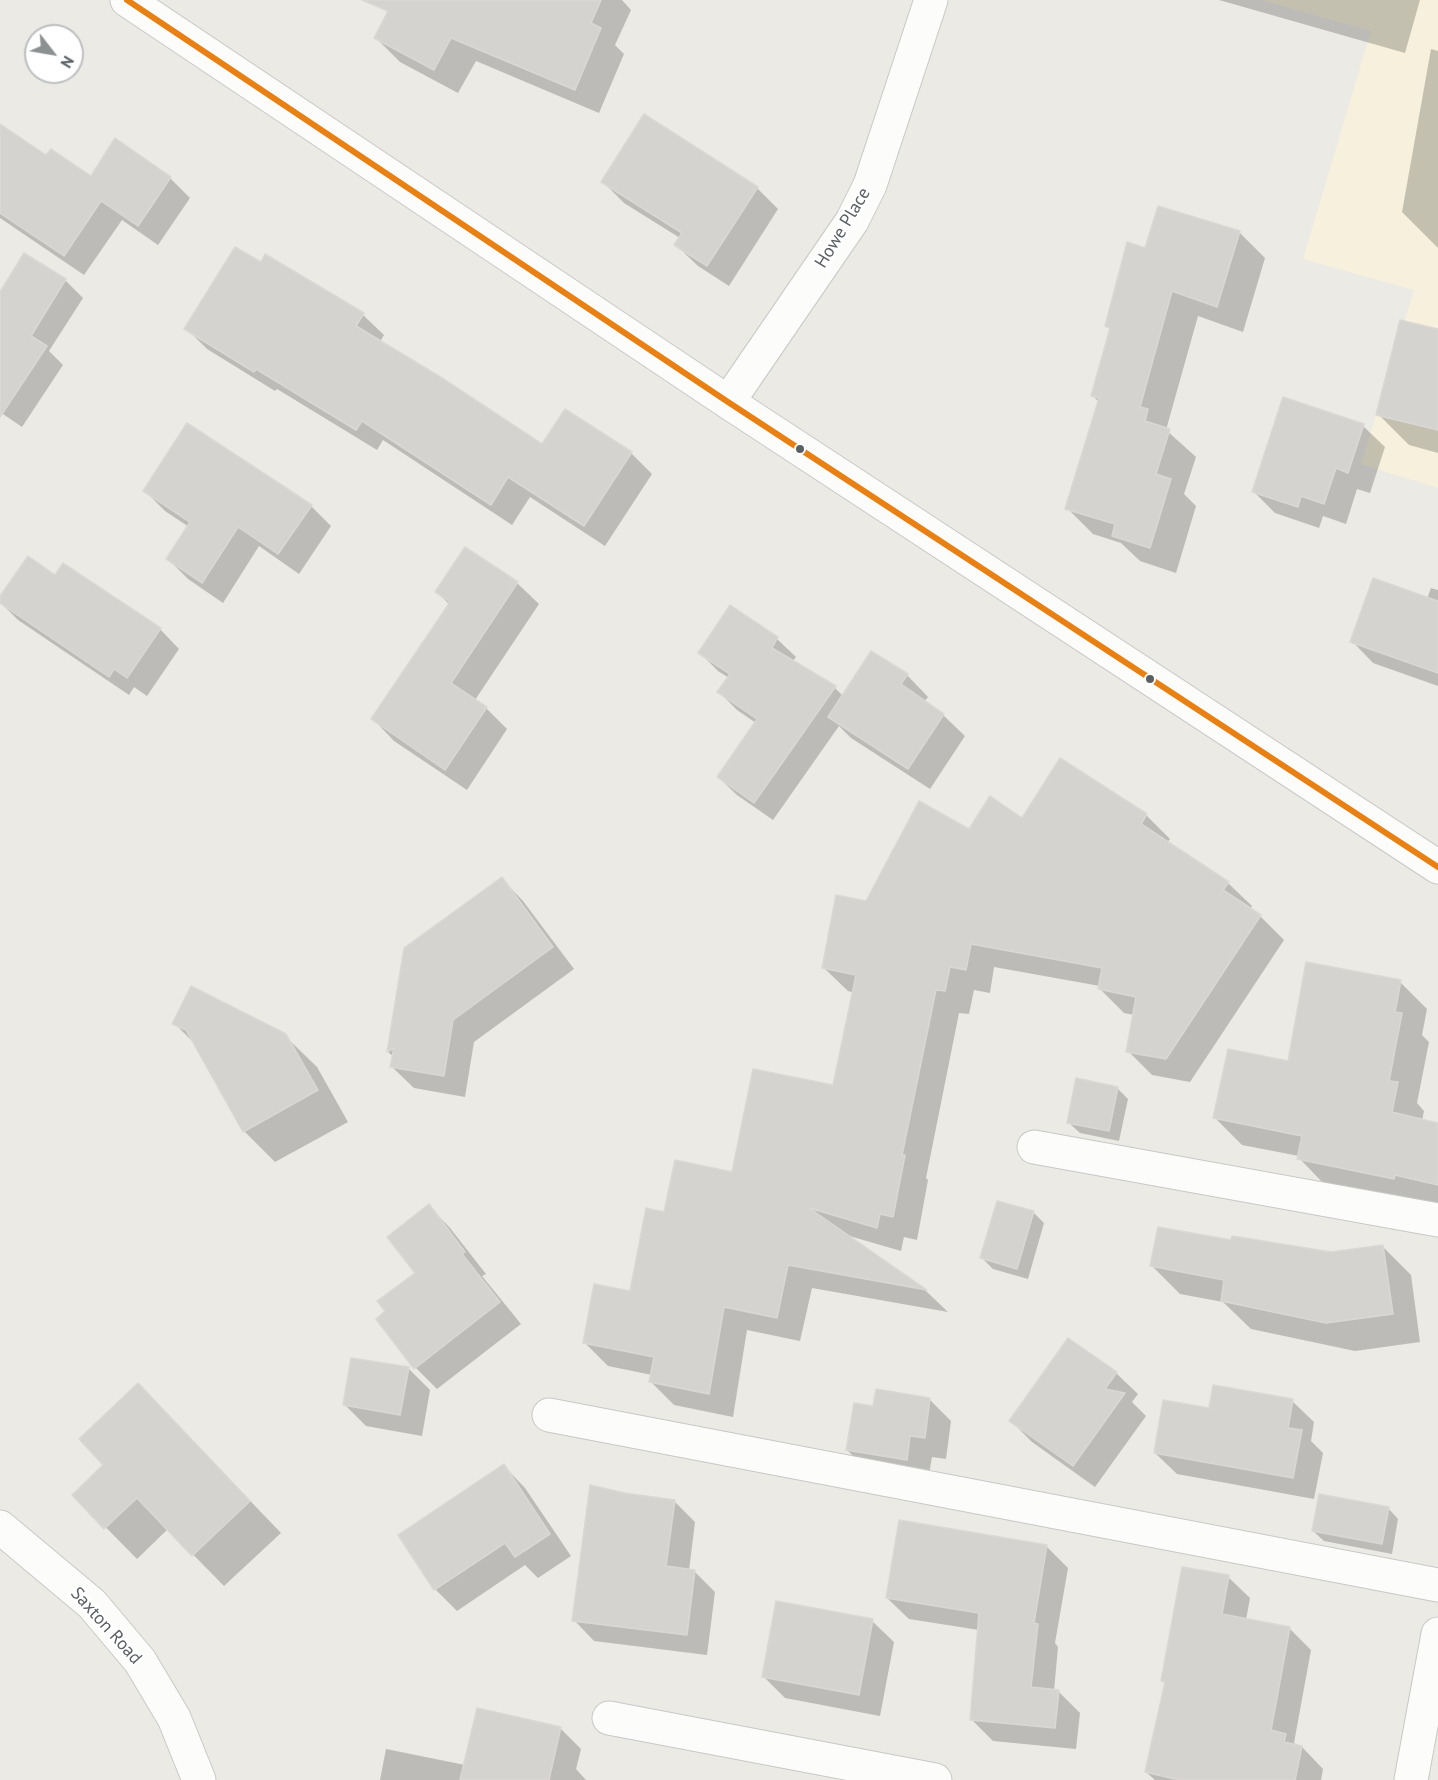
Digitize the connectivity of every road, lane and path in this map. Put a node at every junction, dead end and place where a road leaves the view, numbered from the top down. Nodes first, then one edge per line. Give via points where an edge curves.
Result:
1 (127, 0) edge
2 (931, 0) edge
3 (728, 402) junction
4 (1438, 867) edge
5 (1034, 1147) dead end
6 (1438, 1220) edge
7 (549, 1415) dead end
8 (0, 1527) edge
9 (1438, 1585) edge
10 (1438, 1634) edge
11 (609, 1718) dead end
12 (199, 1780) edge
13 (935, 1780) edge
14 (1411, 1780) edge

1 - 3 street
2 - 3 street, Howe Place via 870,185 852,221
3 - 4 street
5 - 6 street
7 - 9 street
8 - 12 street, Saxton Road via 92,1604 140,1661 174,1718
10 - 14 street
11 - 13 street

